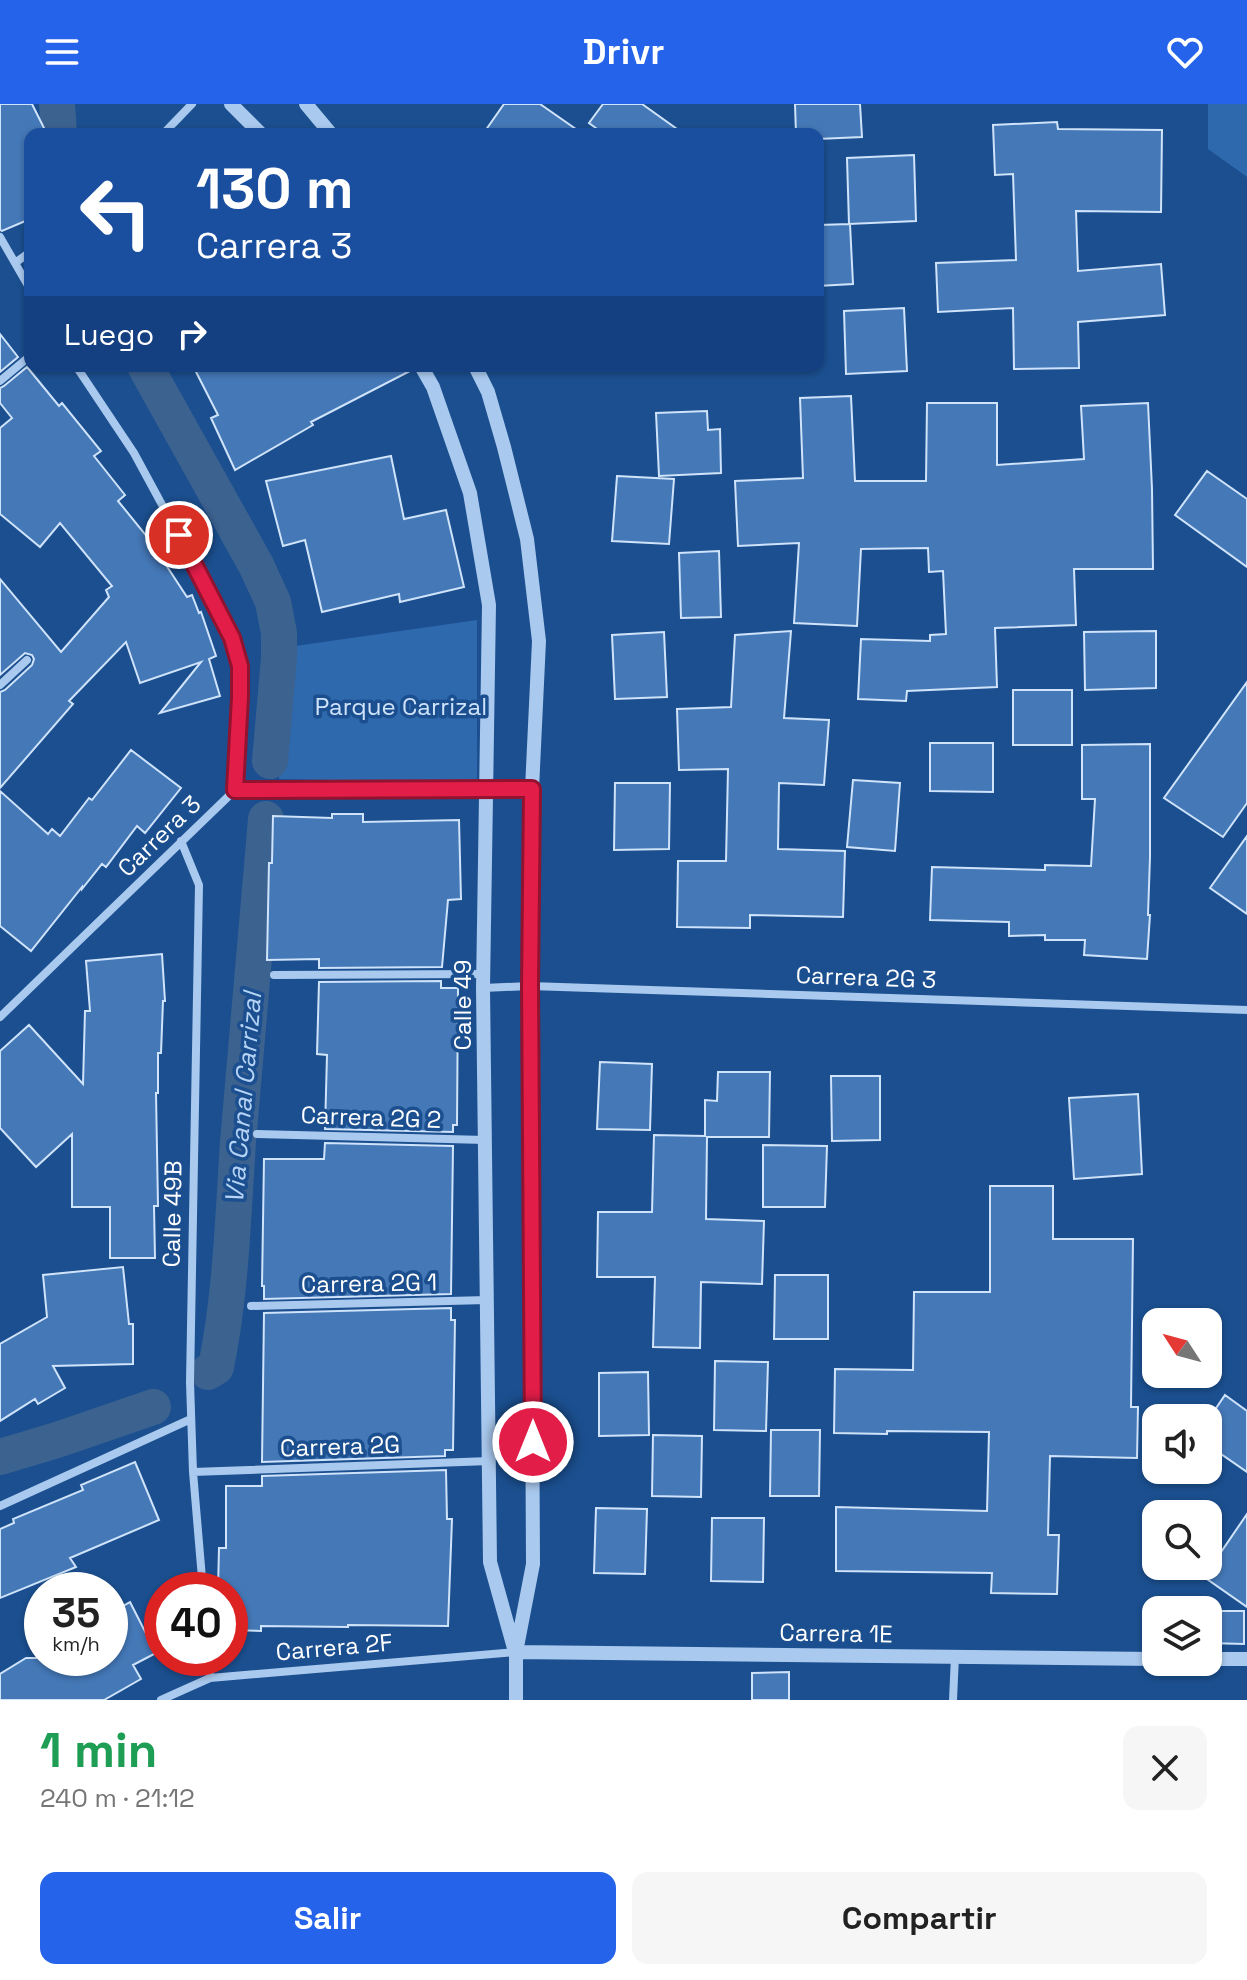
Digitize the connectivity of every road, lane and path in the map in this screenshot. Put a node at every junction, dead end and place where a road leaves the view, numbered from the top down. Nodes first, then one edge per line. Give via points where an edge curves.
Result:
1 (192, 104) edge
2 (231, 104) edge
3 (306, 104) edge
4 (169, 128) edge
5 (255, 128) edge
6 (326, 128) edge
7 (0, 237) edge
8 (24, 256) edge
9 (15, 263) junction
10 (24, 279) edge
11 (24, 361) edge
12 (80, 372) edge
13 (424, 372) edge
14 (478, 372) edge
15 (0, 381) edge
16 (27, 660) dead end
17 (0, 685) edge
18 (532, 789) junction
19 (235, 790) junction
20 (486, 791) junction
21 (181, 841) junction
22 (274, 975) dead end
23 (483, 981) junction
24 (530, 986) junction
25 (1247, 1010) edge
26 (0, 1017) edge
27 (257, 1134) dead end
28 (485, 1140) junction
29 (487, 1300) junction
30 (251, 1306) dead end
31 (191, 1419) junction
32 (489, 1461) junction
33 (193, 1472) junction
34 (0, 1506) edge
35 (201, 1572) edge
36 (516, 1652) junction
37 (955, 1656) junction
38 (1142, 1659) edge
39 (1222, 1659) edge
40 (1247, 1659) edge
41 (210, 1678) joint
42 (161, 1700) edge
43 (516, 1700) edge
44 (953, 1700) edge

1 - 4 street
2 - 5 street
3 - 6 street
7 - 9 street
8 - 9 street
9 - 10 street
11 - 15 street
12 - 19 street via 134,453 232,638 240,666
13 - 20 street, Calle 49 via 470,493 489,605
14 - 18 street, Calle 49 via 527,539 539,641
16 - 17 street
18 - 20 street, Carrera 3
18 - 24 street, Calle 49
19 - 20 street, Carrera 3
19 - 21 street, Carrera 3
20 - 23 street, Calle 49
21 - 26 street, Carrera 3
21 - 31 street, Calle 49B via 199,885
22 - 23 street, Carrera 2G 3
23 - 24 street, Carrera 2G 3
23 - 28 street, Calle 49
24 - 25 street, Carrera 2G 3
24 - 36 street, Calle 49 via 533,1564
27 - 28 street, Carrera 2G 2
28 - 29 street, Calle 49
29 - 30 street, Carrera 2G 1
29 - 32 street, Calle 49
31 - 33 street, Calle 49B
31 - 34 street
32 - 33 street, Carrera 2G
32 - 36 street, Calle 49 via 490,1562
33 - 35 street, Calle 49B
36 - 37 street, Carrera 1E
36 - 41 street, Carrera 2F
36 - 43 street, Calle 49
37 - 38 street, Carrera 1E
37 - 44 street
39 - 40 street
41 - 42 street, Carrera 2F

